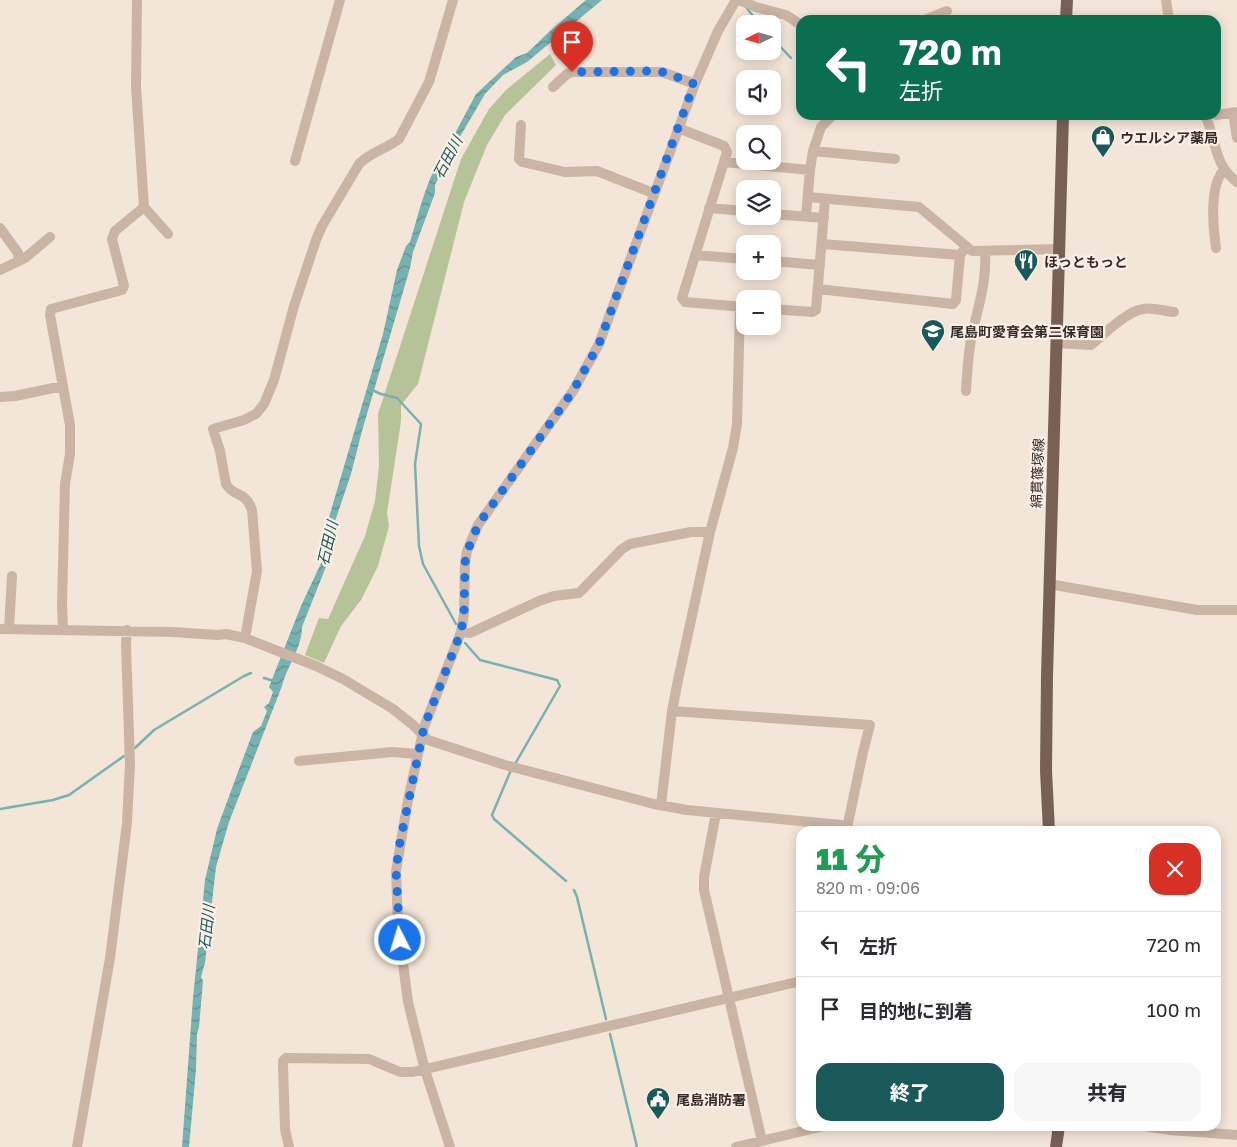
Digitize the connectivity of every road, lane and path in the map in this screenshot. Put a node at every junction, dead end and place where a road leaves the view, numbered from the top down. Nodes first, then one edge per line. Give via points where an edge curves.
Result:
1 (137, 0) edge
2 (340, 0) edge
3 (453, 0) edge
4 (1067, 0) edge
5 (1166, 0) edge
6 (734, 1) edge
7 (947, 11) dead end
8 (937, 15) edge
9 (1066, 15) edge
10 (1168, 15) edge
11 (796, 22) edge
12 (694, 84) junction
13 (553, 87) dead end
14 (1235, 113) edge
15 (1221, 114) edge
16 (828, 120) edge
17 (1063, 120) edge
18 (1212, 120) edge
19 (521, 125) dead end
20 (678, 128) junction
21 (1237, 138) edge
22 (813, 151) junction
23 (895, 159) dead end
24 (295, 161) dead end
25 (724, 162) junction
26 (810, 170) junction
27 (1224, 170) junction
28 (1237, 182) edge
29 (653, 193) junction
30 (808, 197) junction
31 (825, 199) junction
32 (144, 207) junction
33 (709, 208) junction
34 (736, 210) edge
35 (781, 215) edge
36 (806, 216) junction
37 (824, 218) junction
38 (0, 228) edge
39 (168, 234) dead end
40 (50, 237) dead end
41 (822, 244) junction
42 (1216, 248) dead end
43 (1058, 249) junction
44 (963, 251) junction
45 (985, 252) junction
46 (695, 255) junction
47 (736, 258) edge
48 (19, 261) junction
49 (781, 262) edge
50 (820, 265) junction
51 (0, 270) edge
52 (818, 289) junction
53 (736, 306) edge
54 (781, 310) edge
55 (1174, 312) dead end
56 (741, 335) edge
57 (1056, 343) junction
58 (63, 386) junction
59 (966, 391) dead end
60 (0, 397) edge
61 (710, 532) junction
62 (12, 576) dead end
63 (1049, 584) junction
64 (1237, 610) edge
65 (5, 629) edge
66 (63, 629) junction
67 (127, 630) junction
68 (461, 632) junction
69 (245, 638) junction
70 (672, 711) junction
71 (422, 734) junction
72 (417, 754) junction
73 (300, 761) dead end
74 (661, 806) junction
75 (716, 813) junction
76 (842, 826) edge
77 (848, 826) edge
78 (1049, 826) edge
79 (796, 982) edge
80 (728, 999) junction
81 (425, 1070) junction
82 (803, 1131) edge
83 (1058, 1131) edge
84 (1180, 1131) edge
85 (1237, 1135) edge
86 (762, 1141) junction
87 (77, 1147) edge
88 (289, 1147) edge
89 (450, 1147) edge
90 (736, 1147) edge
91 (1056, 1147) edge

1 - 32 street via 136,102
2 - 24 street
3 - 69 street via 429,82 401,134 391,145 367,156 359,164 322,226 264,404 256,414 244,420 213,429 226,484 244,496 252,510 258,571
4 - 9 main road
5 - 10 street
6 - 11 street via 786,15
6 - 12 street
7 - 8 street
12 - 13 street via 657,71 572,72
12 - 20 street
14 - 15 street
14 - 21 street
16 - 22 street via 821,127
17 - 43 main road, 綿貫篠塚線
18 - 27 street via 1218,158
19 - 29 street via 518,160 566,172 597,171
20 - 25 street via 724,146
20 - 29 street
22 - 23 street
22 - 26 street
25 - 26 street
25 - 33 street
26 - 30 street
27 - 28 street
27 - 42 street via 1219,177 1213,207
29 - 68 street via 603,334 590,361 472,538 465,563
30 - 31 street
30 - 36 street
31 - 37 street
31 - 44 street via 919,207
32 - 39 street
32 - 58 street via 113,235 124,286 122,290 50,309
33 - 34 street
33 - 46 street
35 - 36 street
36 - 37 street
37 - 41 street
38 - 48 street via 18,253
40 - 48 street
41 - 44 street
41 - 50 street
43 - 45 street
43 - 57 main road, 綿貫篠塚線
44 - 45 street
44 - 52 street via 953,304
45 - 59 street via 983,292 971,341
46 - 47 street
46 - 53 street via 683,300
48 - 51 street
49 - 50 street
50 - 52 street
52 - 54 street via 814,312
55 - 57 street via 1138,309 1091,345
56 - 61 street via 737,424
57 - 63 main road, 綿貫篠塚線
58 - 60 street
58 - 66 street via 70,425 70,454 65,484
61 - 68 street via 691,532 630,544 579,593 548,598 470,633
61 - 70 street
62 - 65 street
63 - 64 street via 1197,610
63 - 78 main road, 綿貫篠塚線 via 1046,737
65 - 66 street
66 - 67 street
67 - 69 street via 226,634
67 - 87 street via 130,764 127,823 110,958
68 - 71 street
69 - 71 street via 327,670 393,709
70 - 74 street
70 - 77 street via 870,725
71 - 72 street
71 - 74 street via 428,740 513,767
72 - 73 street via 393,752
72 - 81 street via 399,847 396,888 405,988
74 - 75 street
75 - 76 street
75 - 80 street via 704,890
79 - 80 street
80 - 81 street
80 - 86 street
81 - 88 street via 400,1072 369,1059 286,1058 283,1061 285,1128
81 - 89 street
82 - 86 street
83 - 91 main road
84 - 85 street
86 - 90 street

